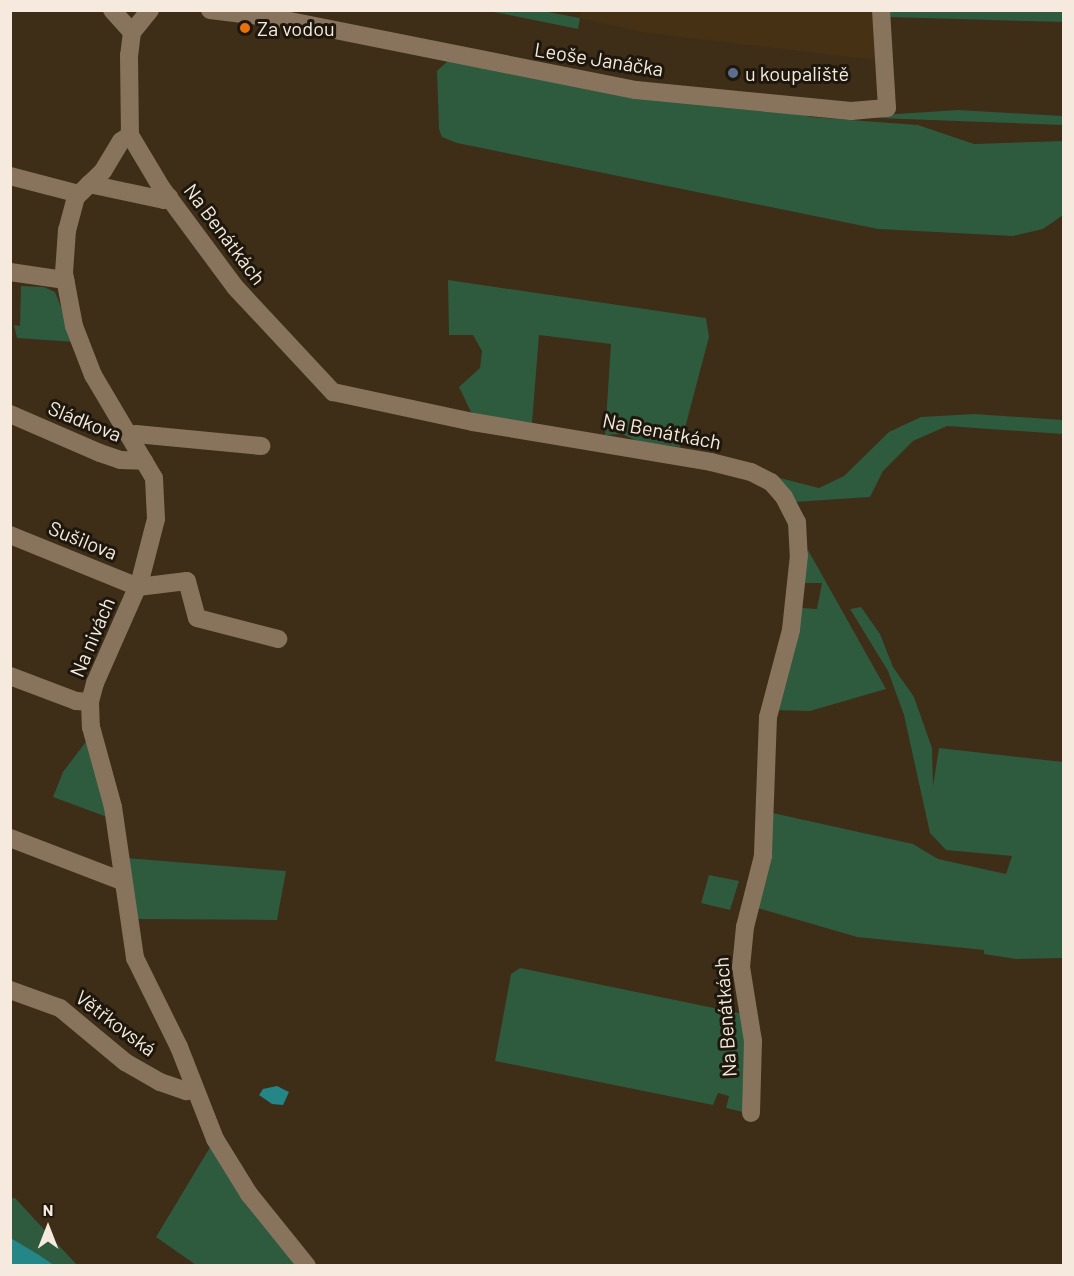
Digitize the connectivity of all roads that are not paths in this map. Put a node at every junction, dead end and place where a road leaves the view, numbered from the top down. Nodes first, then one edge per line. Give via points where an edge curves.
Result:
1 (112, 10) edge
2 (150, 10) edge
3 (210, 10) edge
4 (881, 10) edge
5 (132, 32) junction
6 (130, 135) junction
7 (10, 176) edge
8 (84, 189) junction
9 (169, 197) junction
10 (10, 272) edge
11 (66, 280) junction
12 (10, 414) edge
13 (131, 438) junction
14 (261, 446) dead end
15 (144, 461) junction
16 (10, 535) edge
17 (138, 587) junction
18 (278, 639) dead end
19 (10, 676) edge
20 (90, 702) junction
21 (10, 838) edge
22 (122, 881) junction
23 (10, 990) edge
24 (194, 1088) junction
25 (751, 1113) dead end
26 (307, 1266) edge

1 - 5 street
2 - 5 street
3 - 4 street, Leoše Janáčka via 274,18 636,90 851,111 887,108 888,67
5 - 6 street
6 - 8 street, Na nivách
6 - 9 street, Na Benátkách
7 - 8 street
8 - 9 street via 164,200
8 - 11 street, Na nivách via 66,230
9 - 25 street, Na Benátkách via 235,287 333,392 473,422 711,462 751,472 771,482 784,497 796,522 799,555 791,630 768,717 763,856 745,927 741,967 753,1041
10 - 11 street
11 - 13 street, Na nivách via 84,354
12 - 15 street, Sládkova via 100,453 120,460
13 - 14 street, Sládkova via 136,434
13 - 15 street, Na nivách
15 - 17 street, Na nivách via 154,478 156,519
16 - 17 street, Sušilova
17 - 18 street via 187,581 197,618
17 - 20 street, Na nivách
19 - 20 street via 76,701
20 - 22 street, Na nivách via 91,727 113,807
21 - 22 street
22 - 24 street, Na nivách via 135,958 179,1047
23 - 24 street, Větřkovská via 60,1008 125,1062 160,1082 186,1090
24 - 26 street, Na nivách via 216,1139 249,1194

